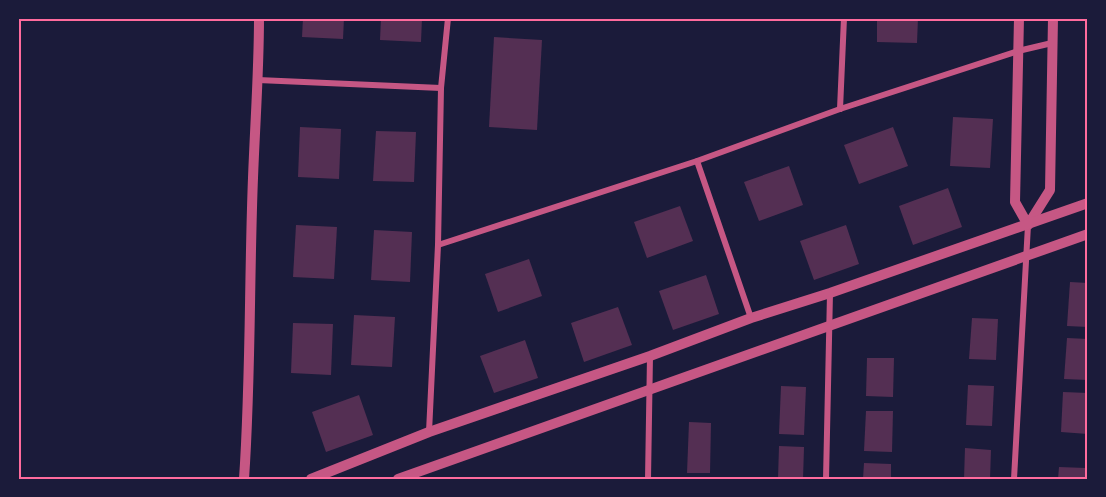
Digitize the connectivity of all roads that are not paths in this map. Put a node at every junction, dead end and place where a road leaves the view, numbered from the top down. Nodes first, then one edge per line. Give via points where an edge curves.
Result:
1 (260, 18) edge
2 (448, 18) edge
3 (844, 18) edge
4 (1019, 18) edge
5 (1053, 18) edge
6 (1052, 43) junction
7 (1018, 51) junction
8 (258, 80) junction
9 (441, 88) junction
10 (840, 109) junction
11 (697, 161) junction
12 (1088, 204) edge
13 (1028, 225) junction
14 (1088, 234) edge
15 (438, 245) junction
16 (1026, 256) junction
17 (830, 293) junction
18 (751, 318) junction
19 (829, 327) junction
20 (650, 356) junction
21 (650, 389) junction
22 (429, 432) junction
23 (244, 479) edge
24 (311, 479) edge
25 (398, 479) edge
26 (648, 479) edge
27 (826, 479) edge
28 (1014, 479) edge

1 - 8 street
2 - 9 street
3 - 10 street
4 - 7 street
5 - 6 street
6 - 7 street
6 - 13 street via 1050,190
7 - 10 street
7 - 13 street via 1015,202
8 - 9 street
8 - 23 street
9 - 15 street
10 - 11 street
11 - 15 street
11 - 18 street
12 - 13 street
13 - 16 street
13 - 17 street
14 - 16 street
15 - 22 street
16 - 19 street
16 - 28 street
17 - 18 street
17 - 19 street
18 - 20 street
19 - 21 street
19 - 27 street
20 - 21 street
20 - 22 street
21 - 25 street
21 - 26 street
22 - 24 street

